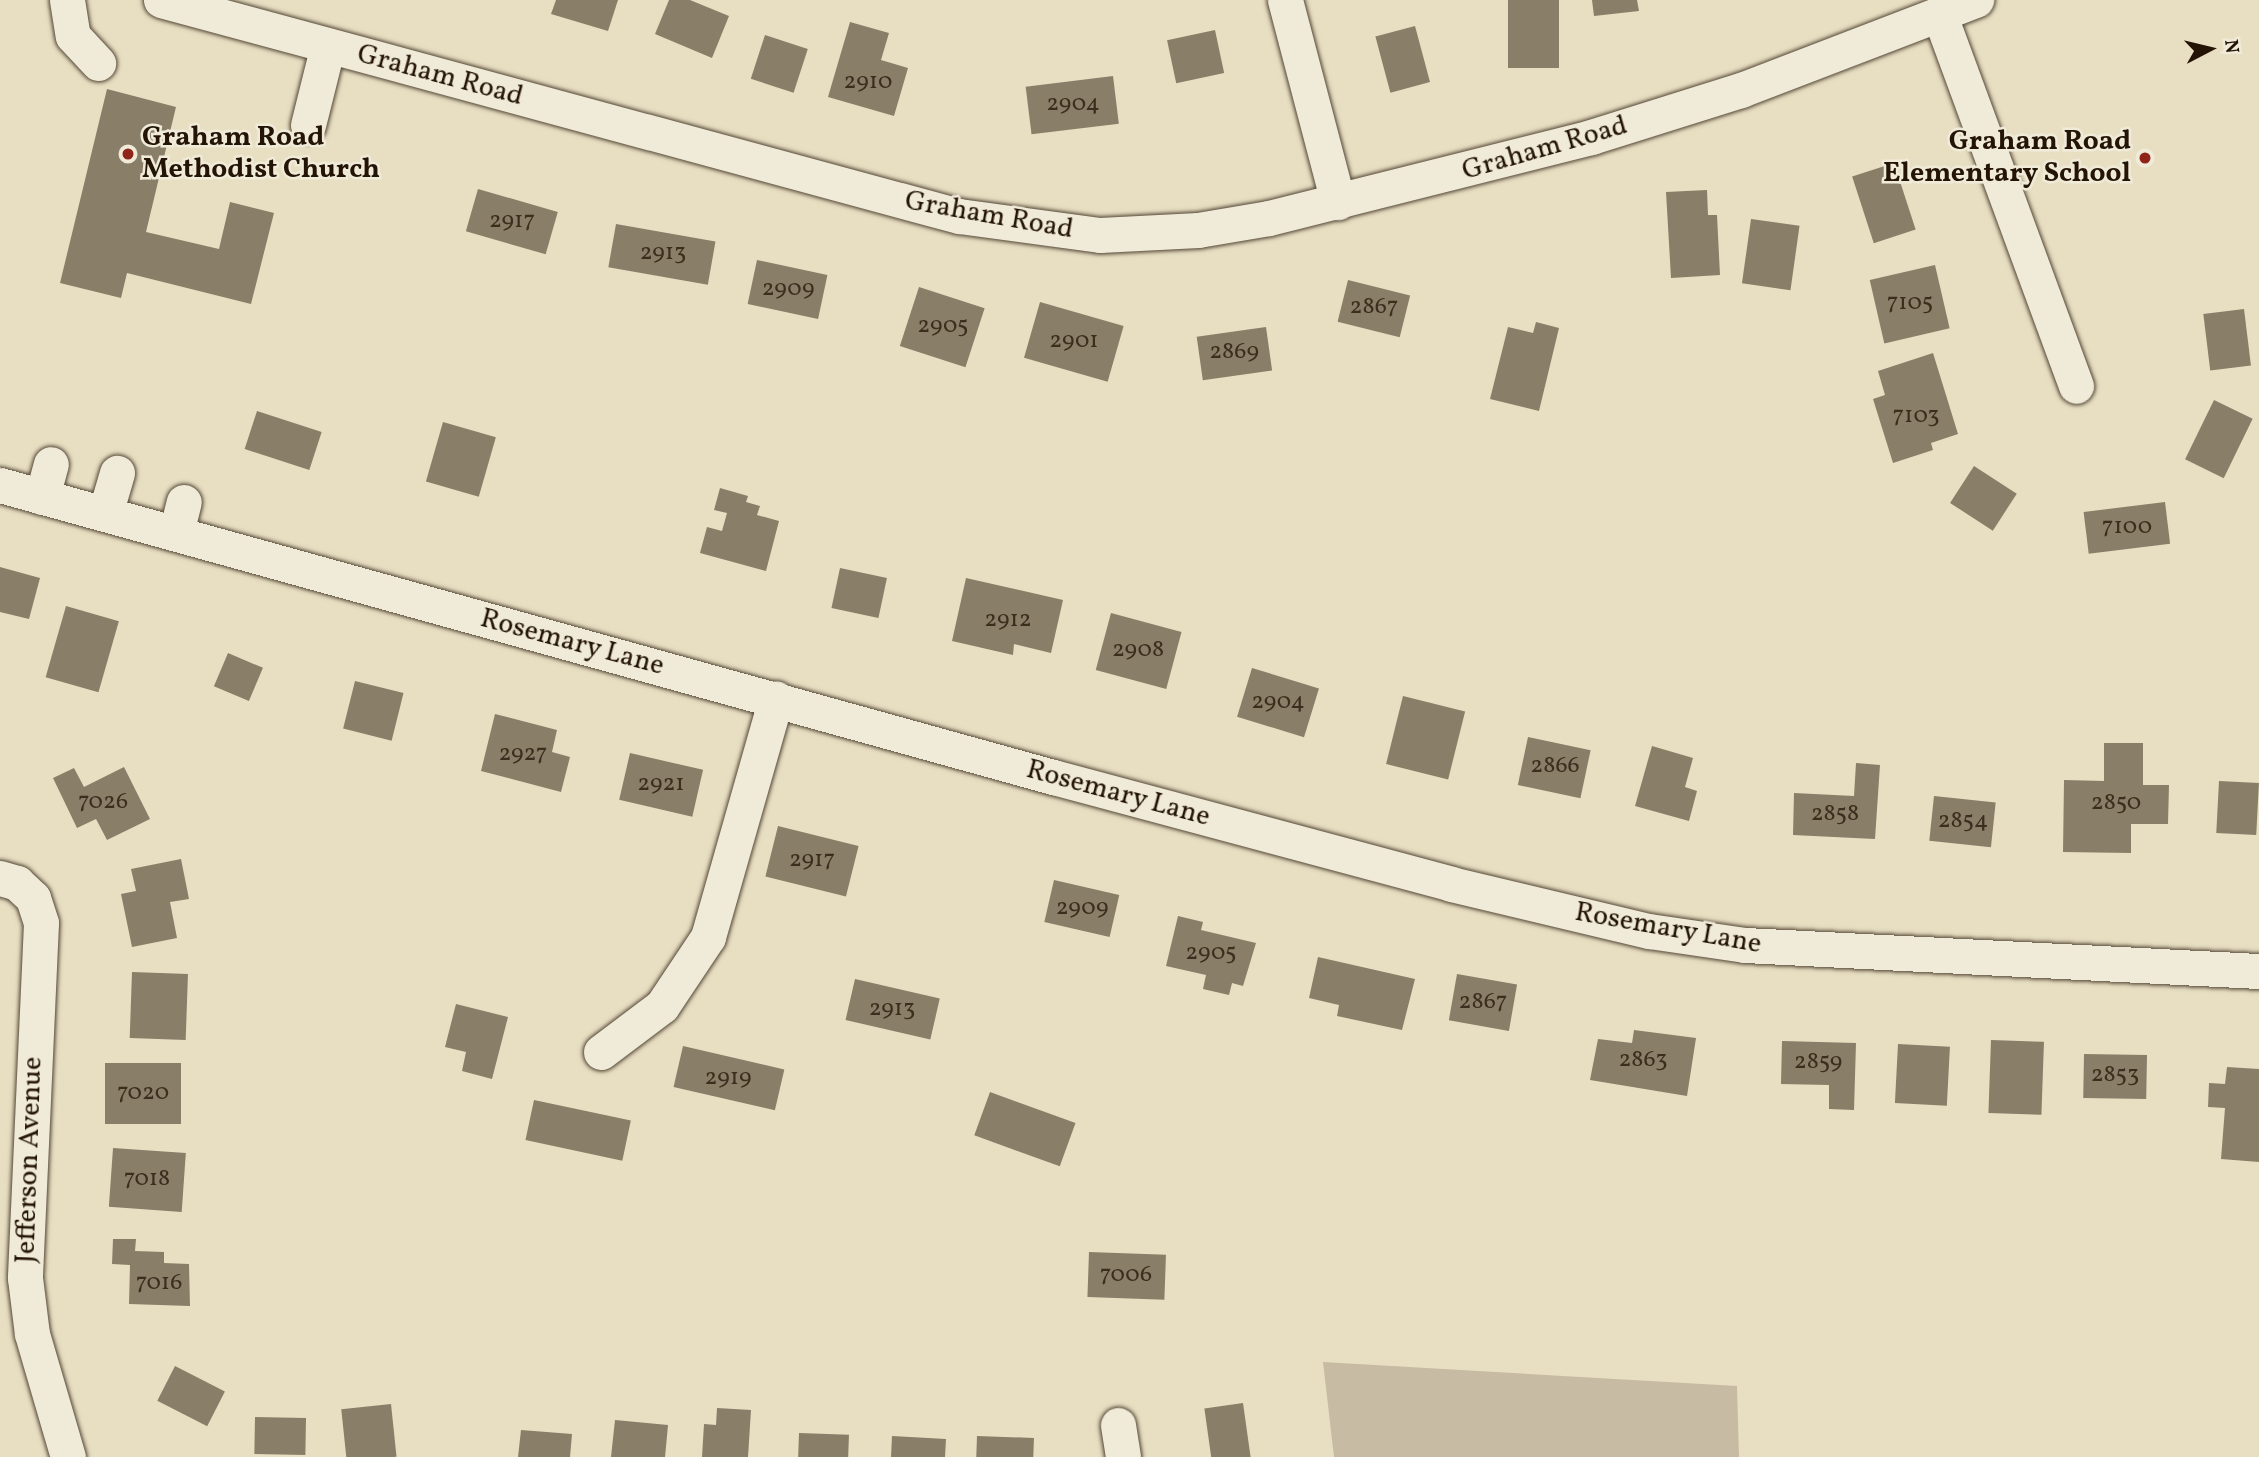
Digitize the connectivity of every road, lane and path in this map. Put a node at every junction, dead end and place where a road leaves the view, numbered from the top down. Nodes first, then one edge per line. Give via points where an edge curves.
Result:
1 (67, 0) edge
2 (161, 0) edge
3 (1285, 0) edge
4 (1957, 6) edge
5 (257, 13) edge
6 (328, 46) junction
7 (98, 62) dead end
8 (308, 125) dead end
9 (1338, 202) junction
10 (2076, 386) dead end
11 (51, 464) dead end
12 (117, 473) dead end
13 (0, 485) edge
14 (42, 497) junction
15 (105, 514) junction
16 (776, 699) junction
17 (0, 878) edge
18 (2259, 971) edge
19 (601, 1052) dead end
20 (15, 1130) edge
21 (68, 1457) edge

1 - 7 street via 73,36
2 - 5 street, Graham Road
3 - 9 street
4 - 9 street, Graham Road via 1741,90 1591,137
4 - 10 street
5 - 6 street, Graham Road
6 - 8 street
6 - 9 street, Graham Road via 945,212 1037,230 1100,235 1198,230
11 - 14 street
12 - 15 street
13 - 14 street, Rosemary Lane
14 - 15 street, Rosemary Lane
15 - 16 street, Rosemary Lane via 180,518
16 - 18 street, Rosemary Lane via 1451,884 1649,931 1759,946
16 - 19 street via 708,937 662,1006
17 - 20 street, Jefferson Avenue via 17,884 33,898 41,923
20 - 21 street, Jefferson Avenue via 32,1334

